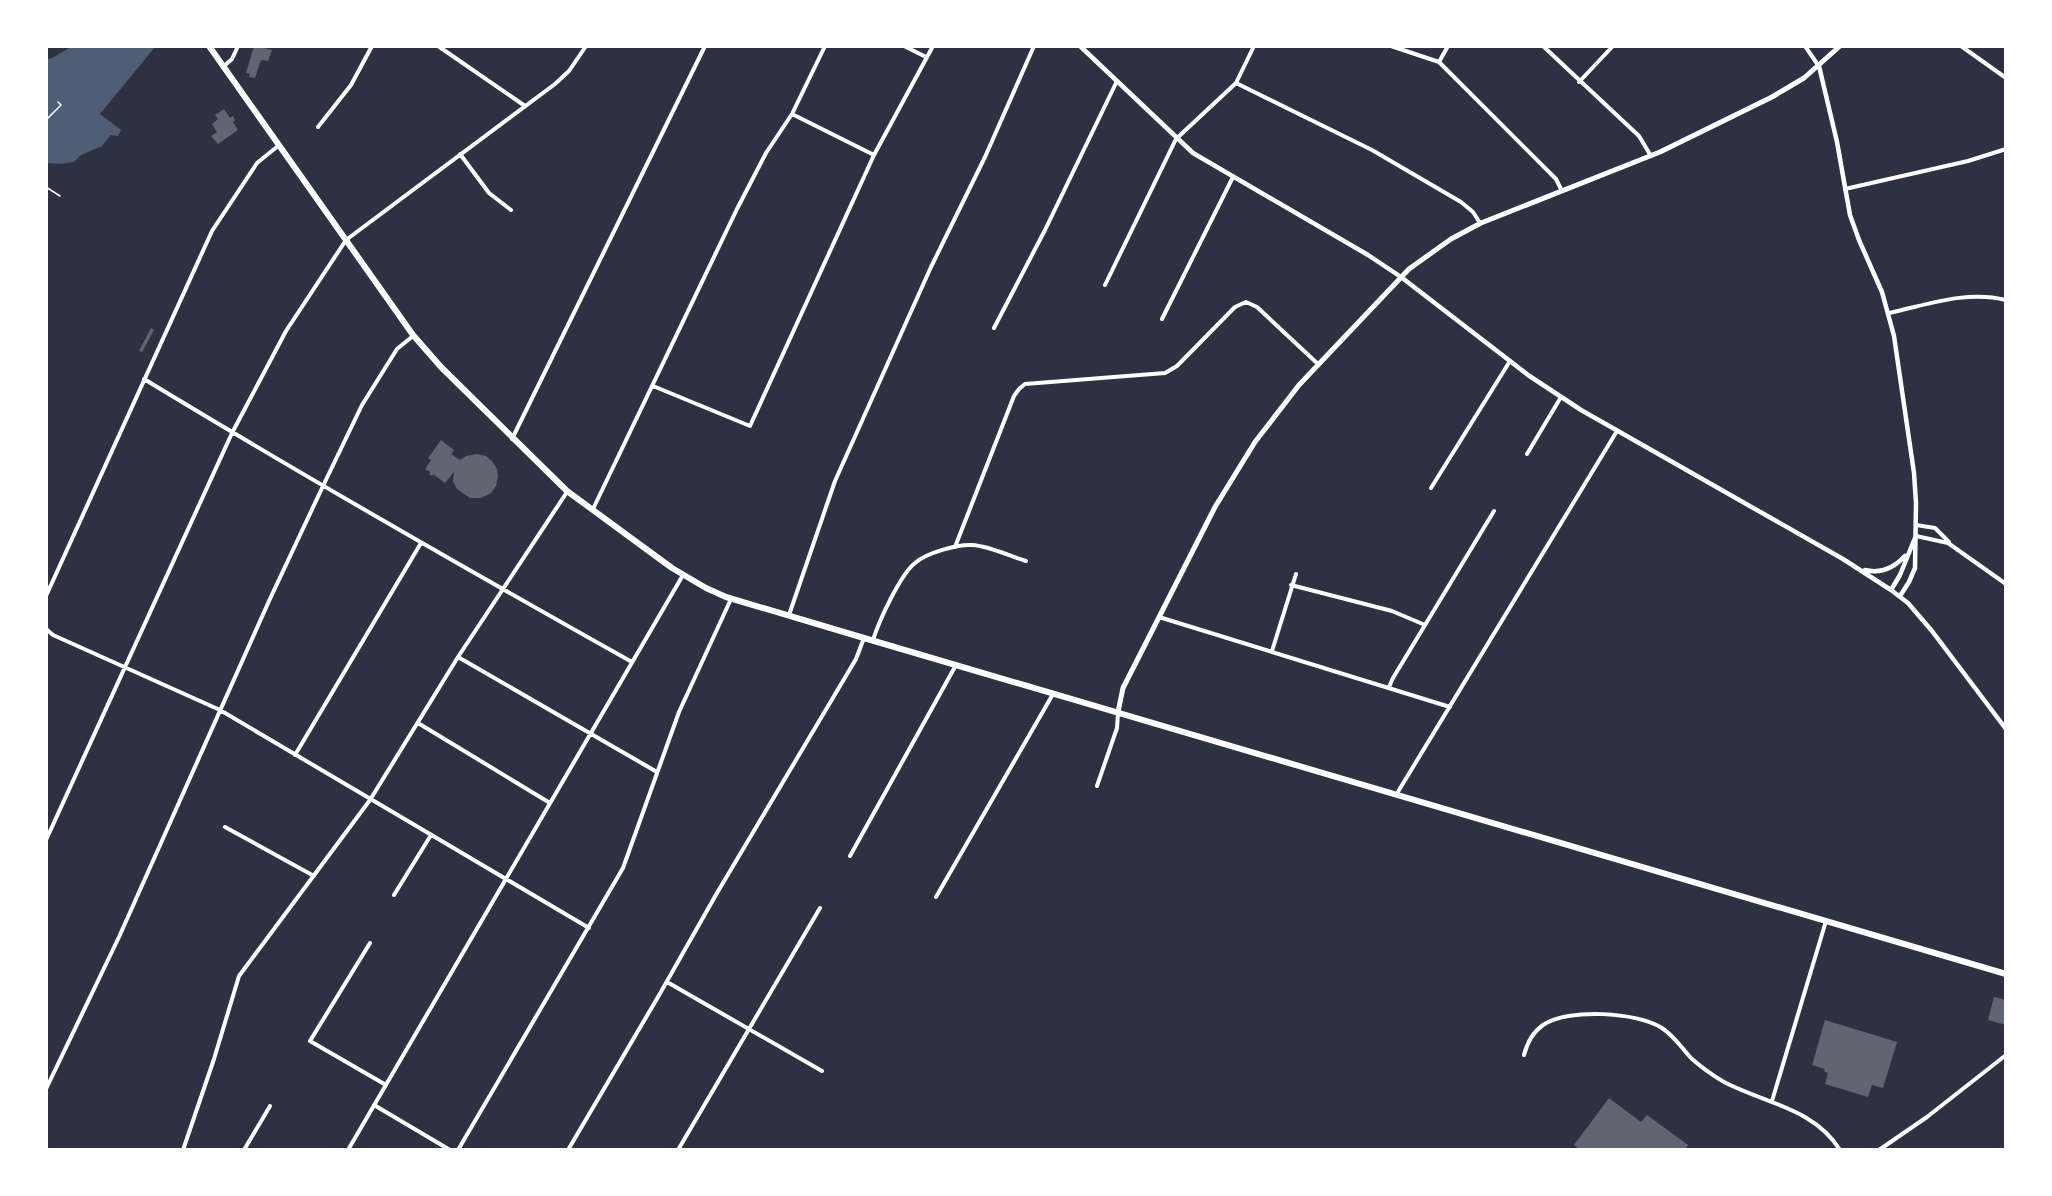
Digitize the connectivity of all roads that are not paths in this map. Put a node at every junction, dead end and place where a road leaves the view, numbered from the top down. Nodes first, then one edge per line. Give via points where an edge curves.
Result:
1 (209, 46) edge
2 (238, 46) edge
3 (372, 46) edge
4 (438, 46) edge
5 (586, 46) edge
6 (705, 46) edge
7 (825, 46) edge
8 (904, 46) edge
9 (933, 46) edge
10 (1034, 46) edge
11 (1080, 46) edge
12 (1254, 46) edge
13 (1391, 46) edge
14 (1448, 46) edge
15 (1543, 46) edge
16 (1613, 46) edge
17 (1805, 46) edge
18 (1840, 46) edge
19 (1961, 46) edge
20 (926, 57) junction
21 (1439, 62) junction
22 (1819, 66) junction
23 (223, 67) junction
24 (2006, 78) edge
25 (1117, 81) junction
26 (1579, 82) junction
27 (1236, 83) junction
28 (525, 106) junction
29 (792, 114) junction
30 (318, 127) dead end
31 (1176, 139) junction
32 (278, 146) junction
33 (2006, 149) edge
34 (460, 154) junction
35 (874, 156) junction
36 (1651, 156) junction
37 (1233, 177) junction
38 (1845, 189) junction
39 (1562, 191) junction
40 (511, 210) dead end
41 (1480, 223) junction
42 (346, 240) junction
43 (1401, 277) junction
44 (1105, 285) dead end
45 (2006, 300) edge
46 (1889, 313) junction
47 (1162, 319) dead end
48 (994, 328) dead end
49 (413, 335) junction
50 (1510, 361) junction
51 (1318, 364) junction
52 (144, 379) junction
53 (653, 386) junction
54 (1560, 397) junction
55 (1617, 431) junction
56 (232, 433) junction
57 (512, 439) junction
58 (1527, 454) dead end
59 (323, 486) junction
60 (1431, 488) dead end
61 (567, 491) junction
62 (593, 510) junction
63 (1494, 511) dead end
64 (1916, 525) junction
65 (1916, 536) junction
66 (421, 543) junction
67 (1951, 544) junction
68 (955, 547) junction
69 (1909, 552) junction
70 (1026, 561) dead end
71 (1861, 569) junction
72 (1296, 574) dead end
73 (682, 575) junction
74 (2006, 584) edge
75 (1292, 585) junction
76 (502, 590) junction
77 (1891, 590) junction
78 (46, 596) edge
79 (1900, 596) junction
80 (731, 598) junction
81 (789, 615) junction
82 (1159, 617) junction
83 (1425, 625) junction
84 (46, 629) edge
85 (864, 638) junction
86 (873, 640) junction
87 (1272, 651) junction
88 (458, 657) junction
89 (632, 663) junction
90 (956, 665) junction
91 (126, 667) junction
92 (1389, 687) junction
93 (1054, 693) junction
94 (1450, 707) junction
95 (220, 710) junction
96 (1118, 712) junction
97 (418, 723) junction
98 (2006, 729) edge
99 (590, 734) junction
100 (295, 755) junction
101 (657, 772) junction
102 (1097, 786) dead end
103 (1396, 795) junction
104 (370, 800) junction
105 (550, 803) junction
106 (225, 827) dead end
107 (431, 835) junction
108 (46, 840) edge
109 (850, 855) dead end
110 (314, 876) junction
111 (506, 879) junction
112 (394, 895) dead end
113 (936, 897) dead end
114 (820, 908) dead end
115 (1826, 920) junction
116 (589, 928) junction
117 (370, 943) dead end
118 (2006, 974) edge
119 (667, 982) junction
120 (749, 1029) junction
121 (1524, 1055) dead end
122 (2006, 1055) edge
123 (822, 1071) dead end
124 (386, 1085) junction
125 (46, 1089) edge
126 (1772, 1101) junction
127 (374, 1105) junction
128 (270, 1106) dead end
129 (183, 1149) edge
130 (244, 1149) edge
131 (348, 1149) edge
132 (450, 1149) edge
133 (458, 1149) edge
134 (568, 1149) edge
135 (678, 1149) edge
136 (1840, 1149) edge
137 (1879, 1149) edge

1 - 23 main road
2 - 23 street
3 - 30 street via 351,85
4 - 28 street
5 - 28 street via 569,71
6 - 57 street
7 - 29 street
8 - 20 street
9 - 20 street
10 - 81 street via 828,499
11 - 25 street
12 - 27 street
13 - 21 street
14 - 21 street
15 - 26 street
16 - 26 street
17 - 22 street
18 - 22 main road
19 - 24 street
20 - 35 street
21 - 39 street via 1556,179
22 - 36 main road via 1772,97
22 - 38 street
23 - 32 main road
25 - 31 street
25 - 48 street
26 - 36 street via 1640,136
27 - 31 street
27 - 41 street via 1372,150 1461,202
28 - 34 street
29 - 35 street
29 - 53 street via 737,209
31 - 37 street
31 - 44 street
32 - 42 main road
32 - 52 street via 257,163 212,231
33 - 38 street
34 - 40 street via 489,193
34 - 42 street
35 - 53 street via 750,426
36 - 39 main road
37 - 43 street
37 - 47 street
38 - 46 street via 1855,232
39 - 41 main road
41 - 43 main road via 1426,256
42 - 49 main road
42 - 56 street via 286,332
43 - 50 street
43 - 51 main road
45 - 46 street via 1958,298
46 - 64 street via 1914,473
49 - 57 main road
49 - 59 street via 397,349 362,405
50 - 54 street
50 - 60 street
51 - 68 street via 1257,307 1246,302 1235,307 1177,366 1165,373 1025,384 1014,396
51 - 82 main road via 1272,418 1237,470
52 - 56 street
52 - 78 street
53 - 62 street
54 - 55 street
54 - 58 street
55 - 71 street
55 - 94 street
56 - 59 street
56 - 91 street
57 - 61 main road
59 - 66 street
59 - 95 street
61 - 62 main road
61 - 76 street
62 - 73 main road
63 - 83 street
64 - 65 street
64 - 67 street via 1935,528
65 - 67 street
65 - 69 street
65 - 79 street via 1915,568
66 - 76 street
66 - 100 street
67 - 74 street
68 - 70 street via 974,545
68 - 86 street via 929,554 911,567
69 - 71 street via 1884,570
69 - 77 street
71 - 77 street
72 - 75 street
73 - 80 main road
73 - 89 street
75 - 83 street via 1392,611
75 - 87 street
76 - 88 street
76 - 89 street
77 - 79 street
79 - 98 street via 1939,639
80 - 81 main road
80 - 101 street via 679,712
81 - 85 main road
82 - 87 street
82 - 96 main road via 1123,688
83 - 92 street
84 - 91 street
85 - 86 main road
85 - 119 street via 856,659
86 - 90 main road
87 - 92 street
88 - 97 street
88 - 99 street
89 - 99 street
90 - 93 main road
90 - 109 street
91 - 95 street
91 - 108 street
92 - 94 street
93 - 96 main road
93 - 113 street
94 - 103 street
95 - 100 street
95 - 125 street
96 - 102 street via 1117,728
96 - 103 main road
97 - 104 street
97 - 105 street
99 - 101 street
99 - 105 street
100 - 104 street
101 - 116 street via 626,861
103 - 115 main road
104 - 107 street
104 - 110 street
105 - 111 street
106 - 110 street
107 - 111 street
107 - 112 street
110 - 129 street via 239,976
111 - 116 street
111 - 124 street
114 - 120 street
115 - 118 main road
115 - 126 street
116 - 133 street
117 - 124 street via 310,1041
119 - 120 street
119 - 134 street
120 - 123 street
120 - 135 street
121 - 126 street via 1534,1033 1554,1019 1631,1017 1666,1030 1713,1075
122 - 137 street via 1927,1118
124 - 127 street
126 - 136 street via 1820,1126
127 - 131 street
127 - 132 street
128 - 130 street

